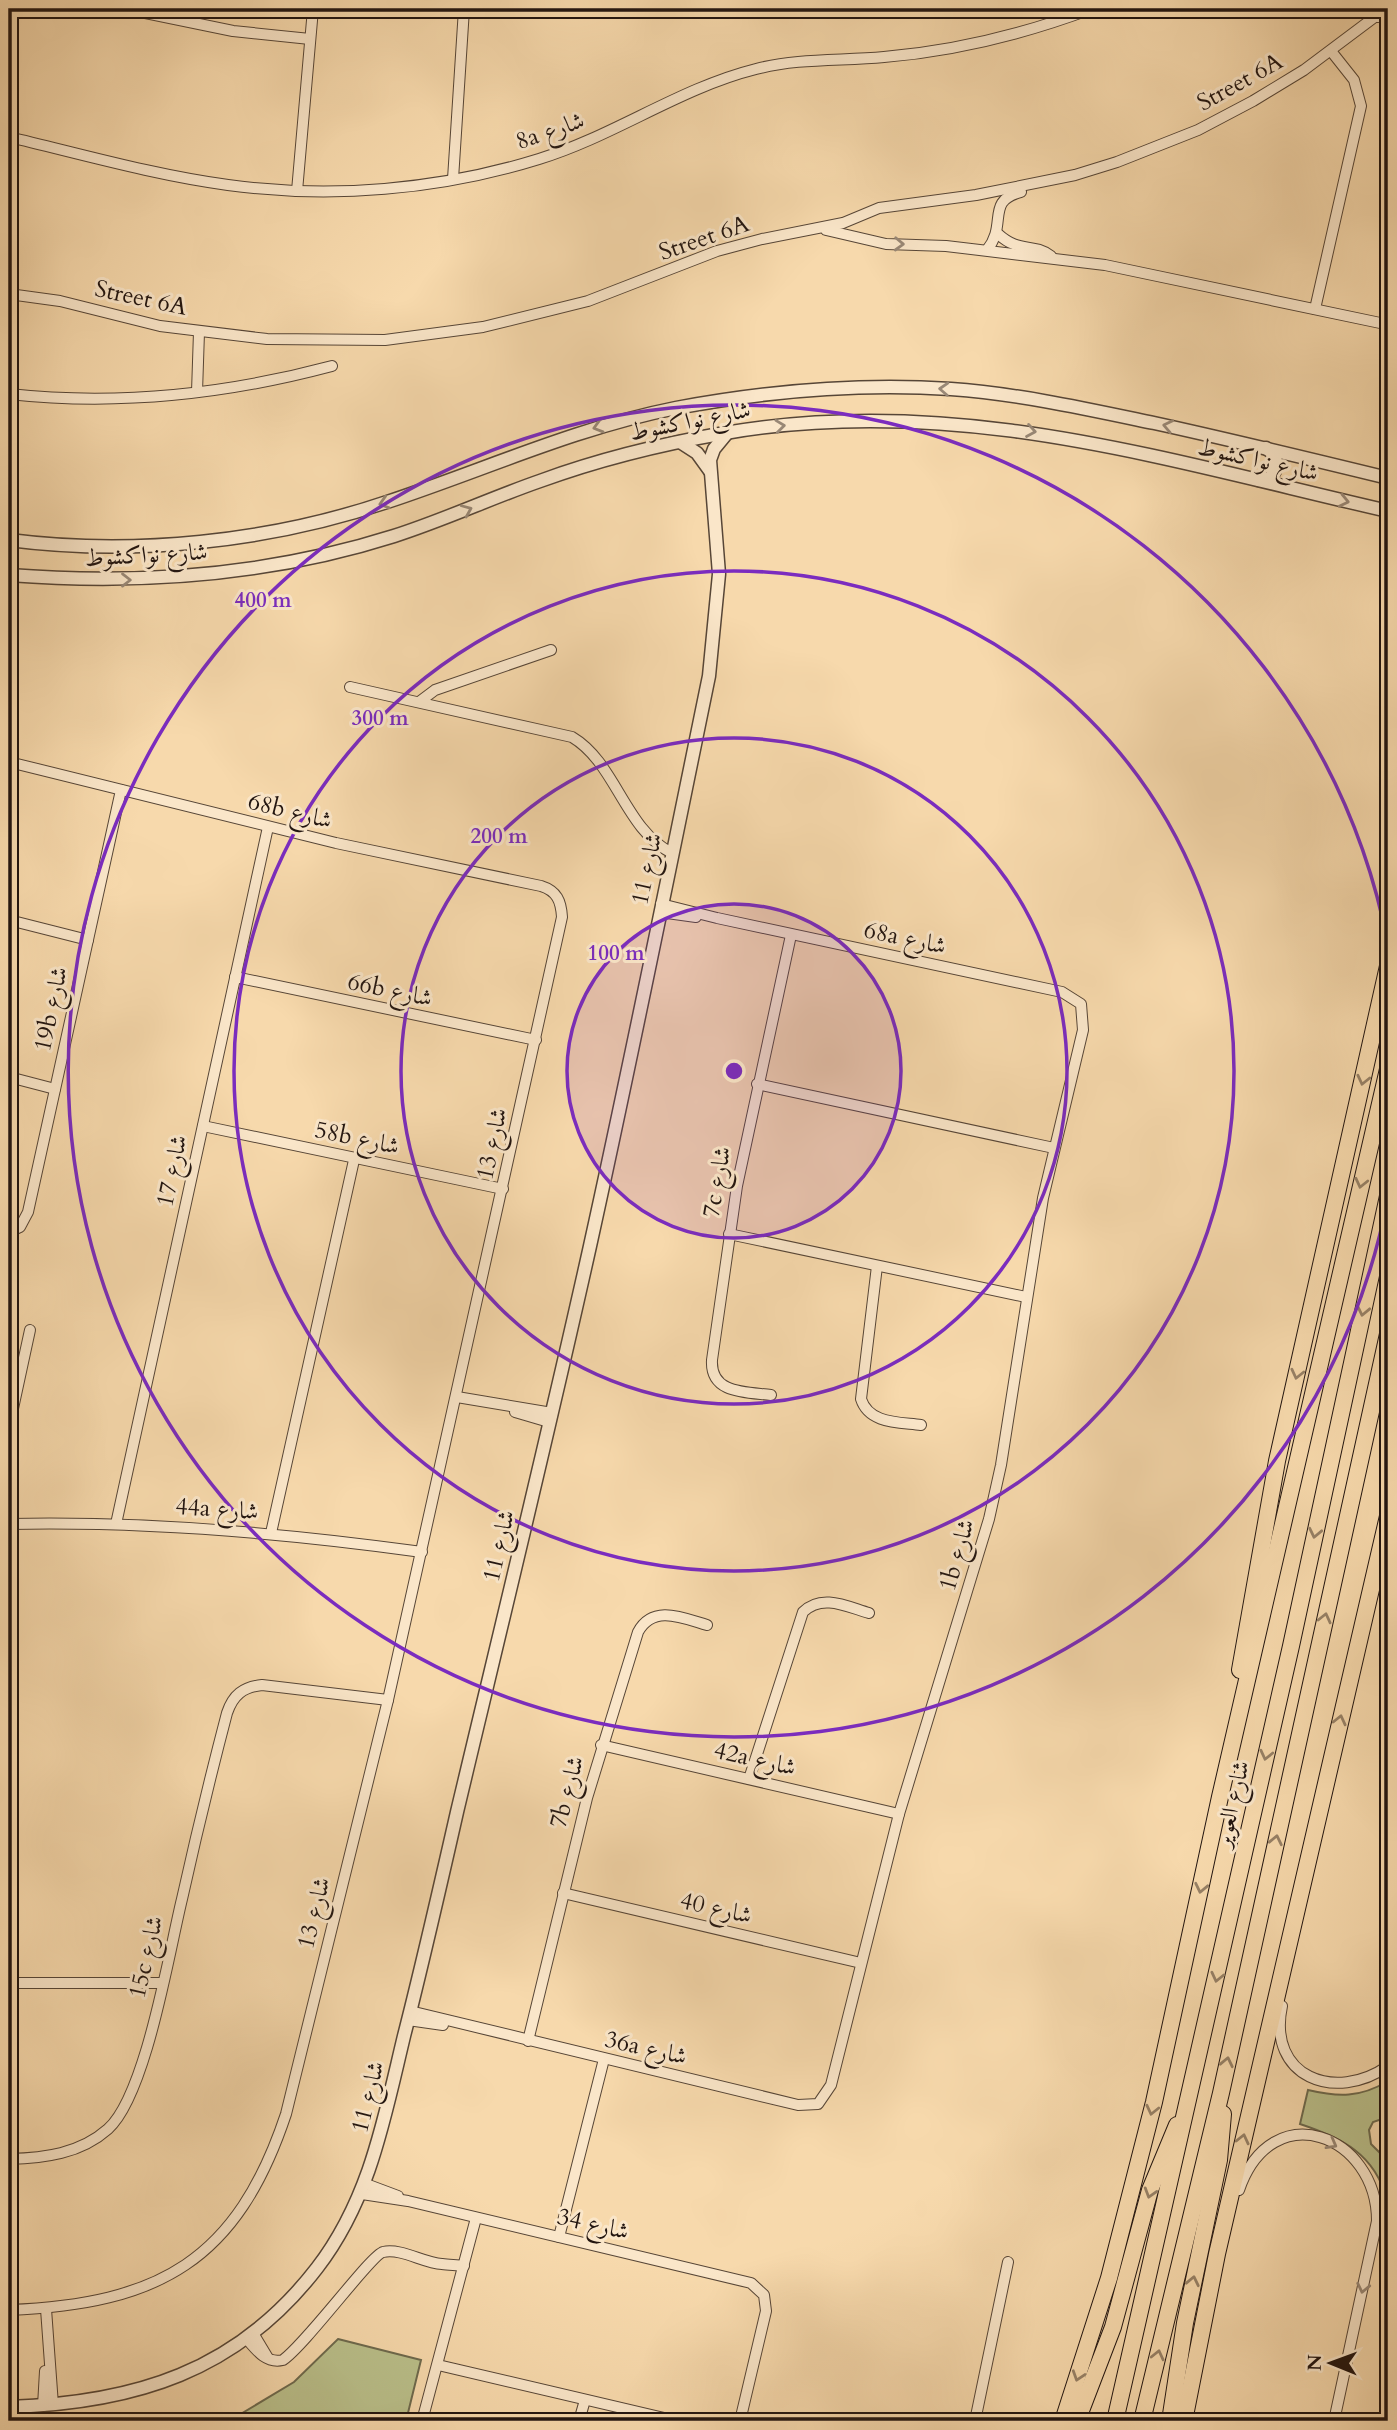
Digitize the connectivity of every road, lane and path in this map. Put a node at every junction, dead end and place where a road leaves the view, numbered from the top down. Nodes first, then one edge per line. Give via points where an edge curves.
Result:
1 (126, 9) edge
2 (313, 9) edge
3 (464, 9) edge
4 (1091, 9) edge
5 (1388, 10) edge
6 (157, 12) edge
7 (1379, 12) edge
8 (310, 39) junction
9 (1331, 51) junction
10 (9, 137) edge
11 (453, 178) junction
12 (1047, 182) junction
13 (297, 191) junction
14 (976, 195) junction
15 (868, 211) junction
16 (998, 212) junction
17 (808, 231) junction
18 (998, 234) junction
19 (867, 240) junction
20 (987, 250) junction
21 (1054, 258) junction
22 (9, 296) edge
23 (1315, 309) junction
24 (1385, 324) dead end
25 (199, 332) junction
26 (332, 366) dead end
27 (197, 393) junction
28 (9, 394) edge
29 (728, 432) junction
30 (680, 442) junction
31 (1266, 447) junction
32 (710, 471) junction
33 (1388, 478) edge
34 (1255, 480) junction
35 (1388, 511) edge
36 (9, 540) edge
37 (9, 575) edge
38 (551, 650) dead end
39 (349, 687) dead end
40 (419, 702) junction
41 (9, 762) edge
42 (121, 790) junction
43 (268, 827) junction
44 (672, 853) junction
45 (559, 899) joint
46 (661, 908) junction
47 (9, 920) edge
48 (791, 935) junction
49 (88, 940) junction
50 (1388, 966) edge
51 (235, 977) junction
52 (1081, 1004) joint
53 (536, 1041) junction
54 (1388, 1069) edge
55 (9, 1077) edge
56 (757, 1084) junction
57 (55, 1090) junction
58 (203, 1126) junction
59 (1054, 1148) junction
60 (354, 1160) junction
61 (503, 1189) junction
62 (1388, 1196) edge
63 (11, 1232) edge
64 (729, 1234) junction
65 (877, 1266) junction
66 (1026, 1297) junction
67 (30, 1330) dead end
68 (1388, 1334) edge
69 (771, 1395) dead end
70 (457, 1397) junction
71 (551, 1417) junction
72 (921, 1425) dead end
73 (9, 1427) edge
74 (1388, 1516) edge
75 (9, 1524) edge
76 (116, 1524) junction
77 (271, 1533) junction
78 (422, 1552) junction
79 (869, 1613) dead end
80 (707, 1625) dead end
81 (388, 1700) junction
82 (601, 1745) junction
83 (749, 1779) junction
84 (1220, 1797) junction
85 (899, 1814) junction
86 (563, 1893) junction
87 (1296, 1906) junction
88 (861, 1963) junction
89 (9, 1983) edge
90 (162, 1983) junction
91 (409, 2016) junction
92 (528, 2041) junction
93 (604, 2059) junction
94 (1388, 2066) edge
95 (1221, 2093) junction
96 (818, 2104) joint
97 (1187, 2108) junction
98 (9, 2159) edge
99 (364, 2189) junction
100 (476, 2218) junction
101 (559, 2237) junction
102 (1217, 2254) junction
103 (1008, 2262) dead end
104 (463, 2271) junction
105 (46, 2309) junction
106 (9, 2310) edge
107 (250, 2335) junction
108 (438, 2365) junction
109 (585, 2400) junction
110 (48, 2405) junction
111 (9, 2407) edge
112 (422, 2421) edge
113 (579, 2421) edge
114 (677, 2421) edge
115 (740, 2421) edge
116 (975, 2421) edge
117 (1063, 2421) edge
118 (1077, 2421) edge
119 (1115, 2421) edge
120 (1143, 2421) edge
121 (1170, 2421) edge
122 (1184, 2421) edge
123 (1334, 2421) edge

1 - 6 street
2 - 8 street
3 - 11 street
4 - 11 street, 8a شارع via 967,46 757,69 701,88 579,146 496,171
5 - 7 street, Street 6A
6 - 8 street via 233,31
7 - 9 street, Street 6A
8 - 13 street
9 - 12 street, Street 6A via 1198,130 1117,162
9 - 23 street via 1354,80 1361,106
10 - 13 street, 8a شارع via 181,177
11 - 13 street, 8a شارع via 375,190
12 - 14 street, Street 6A
12 - 16 street via 1012,195
14 - 15 street, Street 6A
14 - 16 street
15 - 17 street, Street 6A
15 - 19 street via 864,223
16 - 18 street
17 - 19 street via 834,231
17 - 25 street, Street 6A via 717,251 617,292 564,308 460,331 335,341
18 - 20 street
18 - 21 street via 1012,246 1040,250
19 -> 20 street
20 - 21 street
21 - 23 street via 1161,275
22 - 25 street, Street 6A via 48,298
23 - 24 street
25 - 27 street
26 - 27 street
27 - 28 street via 89,398
29 - 30 street, شارع نواكشوط
29 - 32 street, شارع 11 via 714,449
29 -> 34 street, شارع نواكشوط via 812,422 944,421 1088,442
30 - 32 street via 698,453
37 -> 30 street, شارع نواكشوط via 138,580 266,567 391,536 541,480
31 - 33 street, شارع نواكشوط
31 - 34 street via 1277,465 1270,478
31 -> 36 street, شارع نواكشوط via 1022,397 953,390 812,389 743,396 626,420 532,448 383,504 263,533 140,545
32 - 44 street, شارع 11 via 718,539 718,608 709,676
34 -> 35 street, شارع نواكشوط
38 - 40 street via 435,690
39 - 40 street
40 - 44 street via 580,742 649,837
41 - 42 street, 68b شارع
42 - 43 street, 68b شارع
42 - 49 street, 19b شارع
43 - 45 street, 68b شارع via 541,886
43 - 51 street, شارع 17
44 - 46 street, شارع 11
45 - 53 street, شارع 13 via 561,925
46 - 48 street, 68a شارع
46 - 71 street, شارع 11
47 - 49 street
48 - 52 street, 68a شارع via 1062,992
48 - 56 street, 7c شارع
49 - 57 street, 19b شارع
50 -> 84 main road via 1272,1486
51 - 53 street, 66b شارع
51 - 58 street, شارع 17
52 - 59 street, 1b شارع via 1083,1030
53 - 61 street, شارع 13
54 -> 84 main road
55 - 57 street
56 - 59 street
56 - 64 street, 7c شارع
57 - 63 street, 19b شارع via 29,1212
58 - 60 street, 58b شارع
58 - 76 street, شارع 17
59 - 66 street, 1b شارع
60 - 61 street, 58b شارع
60 - 77 street
61 - 70 street, شارع 13
62 -> 97 main road, شارع العوير
64 - 65 street
64 - 69 street, 7c شارع via 713,1376 725,1387
65 - 66 street
65 - 72 street via 863,1406 875,1418
66 - 85 street, 1b شارع via 989,1519
67 - 73 street
95 -> 68 main road, شارع العوير
70 - 71 street
70 - 78 street, شارع 13
71 - 91 street, شارع 11
87 -> 74 main road
75 - 76 street, 44a شارع
76 - 77 street, 44a شارع
77 - 78 street, 44a شارع
78 - 81 street, شارع 13
79 - 83 street via 824,1601 803,1612
80 - 82 street, 7b شارع via 664,1614 642,1624
81 - 90 street, 15c شارع via 271,1686 243,1689 236,1695 227,1713
81 - 105 street, شارع 13 via 286,2114 254,2191 230,2225 200,2254 166,2277 88,2305
82 - 83 street, 42a شارع
82 - 86 street, 7b شارع
83 - 85 street, 42a شارع
84 -> 117 main road via 1138,2168
85 - 88 street, 1b شارع
86 - 88 street, شارع 40
86 - 92 street, 7b شارع
87 - 94 street via 1278,2029 1284,2050 1297,2068 1326,2082 1359,2081
102 -> 87 main road
88 - 96 street, 1b شارع via 831,2085
89 - 90 street
90 - 98 street, 15c شارع via 131,2095 109,2128 74,2150
91 - 92 street, 36a شارع
91 - 99 street, شارع 11
92 - 93 street, 36a شارع
93 - 96 street, 36a شارع via 798,2105
93 - 101 street
120 -> 95 main road, شارع العوير
121 -> 95 main road via 1222,2143
97 -> 118 main road via 1157,2169 1117,2316
97 - 119 main road, شارع العوير
99 - 100 street, شارع 34
99 - 107 street, شارع 11 via 317,2269
100 - 101 street, شارع 34
100 - 104 street
101 - 115 street, شارع 34 via 743,2280 764,2295 766,2311
102 - 122 main road
102 -> 123 street via 1246,2170 1270,2144 1292,2135 1316,2136 1340,2148 1361,2168 1375,2199 1377,2221
103 - 116 street
104 - 107 street via 395,2252 376,2255 283,2360 268,2359
104 - 108 street
105 - 106 street, شارع 13
105 - 110 street
107 - 110 street, شارع 11 via 199,2366 136,2392
108 - 109 street
108 - 112 street
109 - 113 street
109 - 114 street
110 - 111 street, شارع 11

